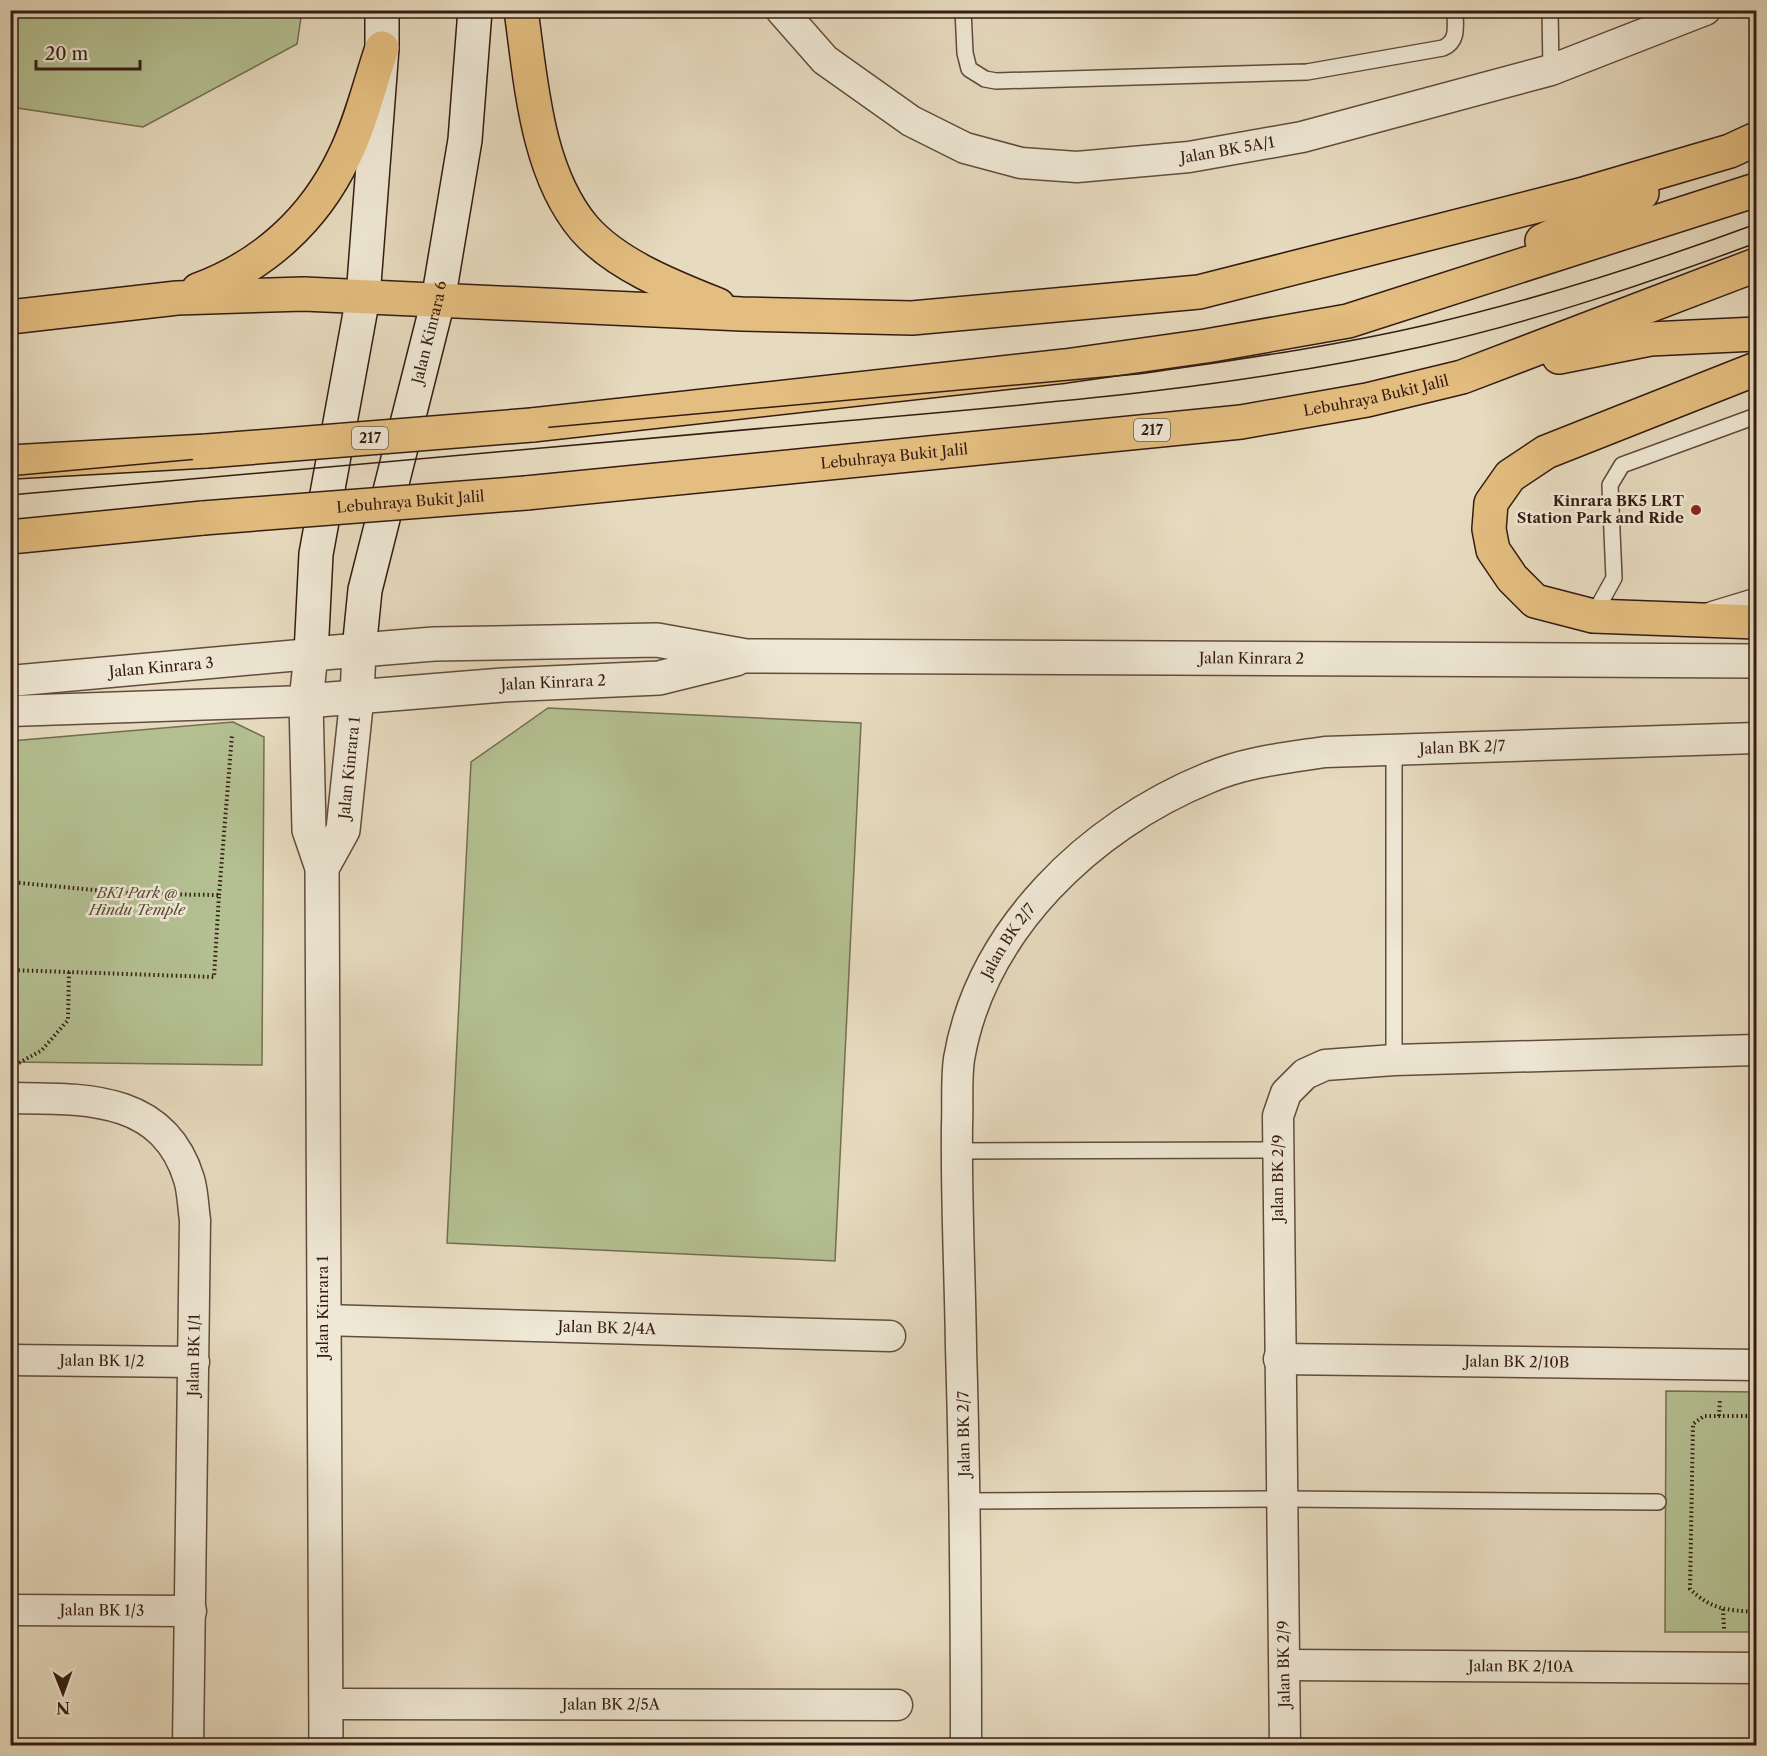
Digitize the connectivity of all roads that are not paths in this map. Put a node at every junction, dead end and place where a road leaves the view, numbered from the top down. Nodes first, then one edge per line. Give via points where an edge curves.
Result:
1 (382, 10) edge
2 (475, 10) edge
3 (521, 10) edge
4 (781, 10) edge
5 (963, 10) edge
6 (1455, 10) edge
7 (1550, 10) edge
8 (1705, 10) edge
9 (382, 48) junction
10 (1551, 70) junction
11 (1743, 145) edge
12 (1756, 190) edge
13 (1756, 265) edge
14 (1432, 294) junction
15 (363, 297) junction
16 (177, 298) junction
17 (438, 301) junction
18 (742, 314) junction
19 (10, 317) edge
20 (1756, 334) edge
21 (1756, 369) edge
22 (1462, 377) junction
23 (1756, 416) edge
24 (10, 462) edge
25 (10, 537) edge
26 (1756, 596) edge
27 (1593, 616) junction
28 (1679, 620) junction
29 (1756, 622) edge
30 (358, 650) junction
31 (311, 654) junction
32 (746, 656) junction
33 (1756, 661) edge
34 (10, 681) edge
35 (357, 697) junction
36 (306, 701) junction
37 (10, 711) edge
38 (1756, 738) edge
39 (1394, 752) junction
40 (322, 868) junction
41 (1756, 1050) edge
42 (1394, 1060) junction
43 (10, 1098) edge
44 (1278, 1150) junction
45 (957, 1151) junction
46 (323, 1320) junction
47 (890, 1336) dead end
48 (1279, 1359) junction
49 (10, 1360) edge
50 (194, 1362) junction
51 (1756, 1365) edge
52 (1281, 1499) junction
53 (965, 1501) junction
54 (1658, 1502) dead end
55 (10, 1610) edge
56 (191, 1611) junction
57 (1285, 1665) junction
58 (1756, 1668) edge
59 (326, 1704) junction
60 (897, 1705) dead end
61 (188, 1746) edge
62 (326, 1746) edge
63 (966, 1746) edge
64 (1285, 1746) edge

1 - 9 street
2 - 17 street, Jalan Kinrara 6 via 465,140
3 - 18 highway via 537,122 556,182 584,228 623,261 674,287
4 - 10 street, Jalan BK 5A/1 via 825,60 911,121 965,148 1022,163 1077,167 1189,157 1290,140
5 - 6 lane via 969,69 996,81 1307,72 1451,45 1455,37
7 - 10 lane
8 - 10 street, Jalan BK 5A/1
9 - 15 street
9 - 16 highway via 345,156 316,205 257,262 226,280
11 - 14 highway
11 - 18 highway via 1580,195 1199,292 912,318
12 - 14 highway, 217
13 - 22 highway, Lebuhraya Bukit Jalil / 217
14 - 24 highway, 217, bridge via 1348,321 1065,366 532,425
15 - 16 highway via 304,294
15 - 17 highway
15 - 31 street via 316,554
16 - 19 highway
17 - 18 highway
17 - 30 street, Jalan Kinrara 6 via 365,590
20 - 22 highway via 1650,339
21 - 27 highway via 1546,452 1510,476 1491,503 1489,529 1493,550 1512,578 1535,601
22 - 25 highway, Lebuhraya Bukit Jalil / 217, bridge via 1367,400 1241,422 526,493
23 - 27 lane via 1622,465 1610,485 1614,578
26 - 28 lane
27 - 28 highway
28 - 29 highway
30 - 31 street, Jalan Kinrara 2
30 - 32 street, Jalan Kinrara 2 via 493,641 657,640
30 - 35 street, Jalan Kinrara 6
31 - 34 street, Jalan Kinrara 3
31 - 36 street, Jalan Kinrara 1
32 - 33 street, Jalan Kinrara 2
32 - 35 street, Jalan Kinrara 2 via 659,678
35 - 36 street, Jalan Kinrara 2
35 - 40 street, Jalan Kinrara 1 via 343,830
36 - 37 street
36 - 40 street, Jalan Kinrara 1 via 309,830
38 - 39 street, Jalan BK 2/7
39 - 42 lane
39 - 45 street, Jalan BK 2/7 via 1325,752 1261,761 1209,777 1158,801 1081,855 1045,890 1012,932 988,970 970,1012 959,1062
40 - 46 street, Jalan Kinrara 1
41 - 42 street, Jalan BK 2/9
42 - 44 street, Jalan BK 2/9 via 1325,1065 1305,1074 1286,1093 1278,1116
43 - 50 street, Jalan BK 1/1 via 85,1099 119,1106 148,1122 173,1145 189,1179 195,1220
44 - 45 lane
44 - 48 street, Jalan BK 2/9
45 - 53 street, Jalan BK 2/7
46 - 47 street, Jalan BK 2/4A
46 - 59 street, Jalan Kinrara 1
48 - 51 street, Jalan BK 2/10B
48 - 52 street, Jalan BK 2/9
49 - 50 street, Jalan BK 1/2
50 - 56 street, Jalan BK 1/1
52 - 53 lane
52 - 54 lane
52 - 57 street, Jalan BK 2/9
53 - 63 street, Jalan BK 2/7
55 - 56 street, Jalan BK 1/3
56 - 61 street, Jalan BK 1/1
57 - 58 street, Jalan BK 2/10A
57 - 64 street, Jalan BK 2/9
59 - 60 street, Jalan BK 2/5A
59 - 62 street, Jalan Kinrara 1

